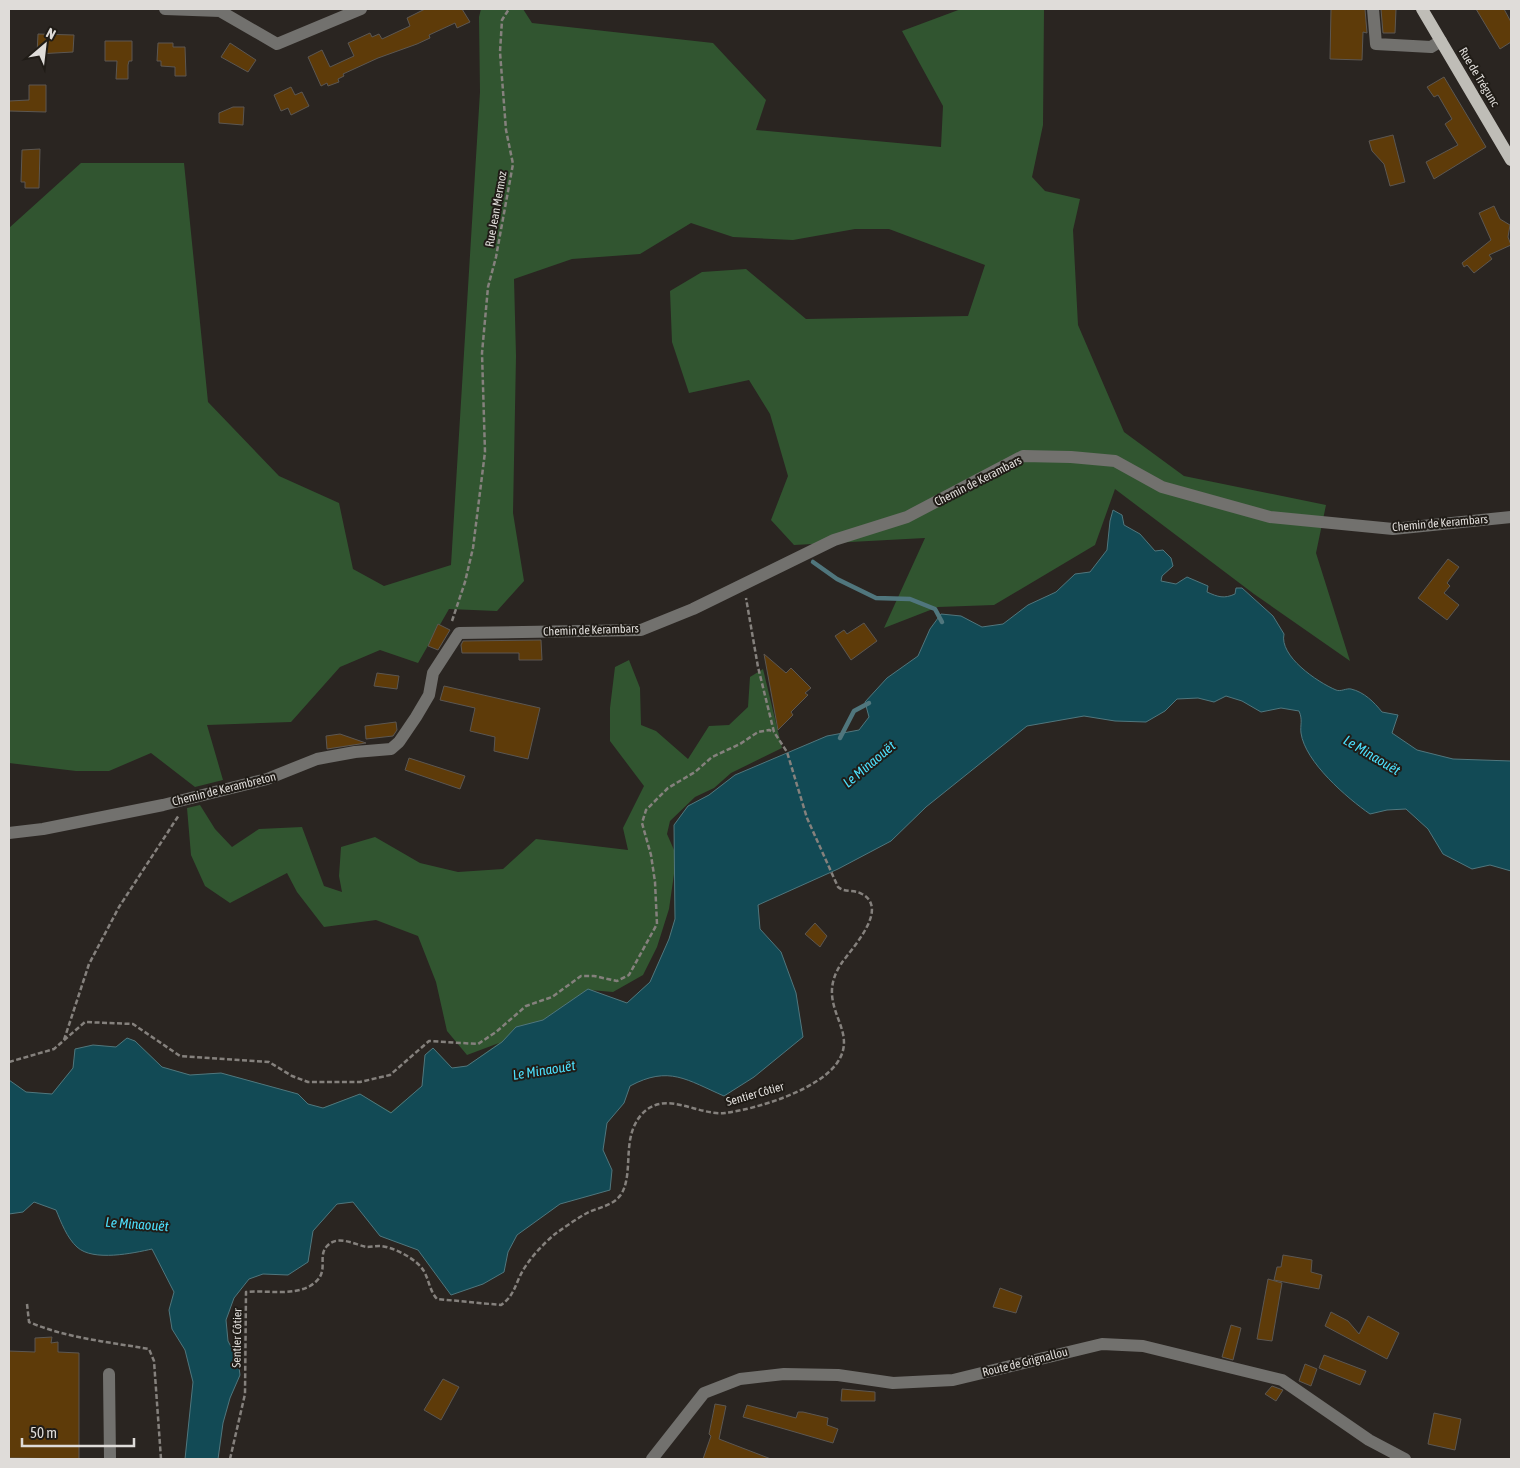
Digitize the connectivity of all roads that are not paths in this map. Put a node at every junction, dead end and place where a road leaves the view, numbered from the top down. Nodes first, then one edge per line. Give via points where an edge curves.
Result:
1 (165, 9) edge
2 (361, 9) edge
3 (1373, 9) edge
4 (1422, 9) edge
5 (1441, 41) junction
6 (1511, 160) edge
7 (1511, 517) edge
8 (460, 633) joint
9 (9, 833) edge
10 (109, 1374) dead end
11 (110, 1459) edge
12 (652, 1459) edge
13 (1405, 1459) edge

1 - 2 street via 220,11 277,44
3 - 5 street via 1376,44 1431,47
4 - 5 main road, Rue de Trégunc
5 - 6 main road, Rue de Trégunc
7 - 8 street, Chemin de Kerambars via 1393,529 1270,517 1162,487 1115,461 1023,456 907,517 834,540 693,609 641,630
8 - 9 street, Chemin de Kerambreton via 433,673 428,695 416,717 391,749 317,759 267,779 62,825
10 - 11 street
12 - 13 street, Route de Grignallou via 704,1393 740,1379 784,1374 838,1375 893,1384 953,1380 1102,1344 1143,1346 1282,1380 1369,1440

